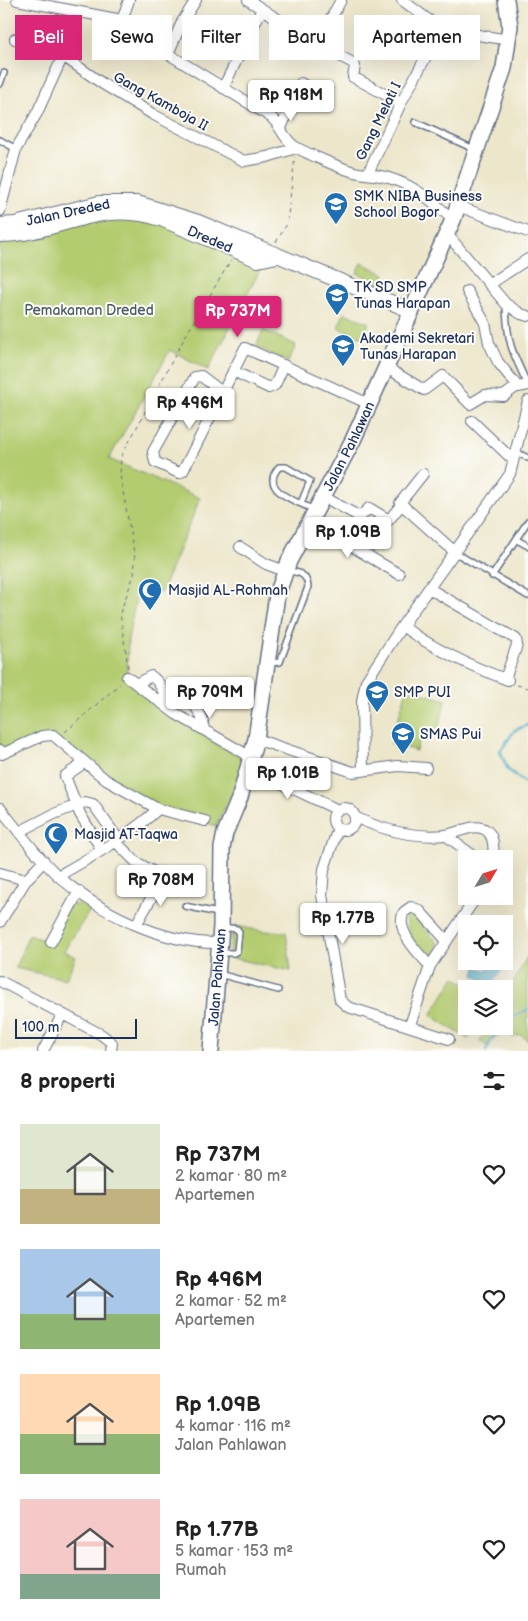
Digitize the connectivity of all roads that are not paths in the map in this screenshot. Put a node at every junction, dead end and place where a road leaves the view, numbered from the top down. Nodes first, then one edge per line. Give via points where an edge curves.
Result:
1 (17, 0) edge
2 (73, 0) edge
3 (129, 0) edge
4 (196, 0) edge
5 (248, 0) edge
6 (341, 0) edge
7 (402, 0) edge
8 (506, 0) edge
9 (262, 9) junction
10 (70, 11) junction
11 (102, 15) edge
12 (124, 15) edge
13 (271, 15) edge
14 (333, 15) edge
15 (422, 15) edge
16 (480, 35) edge
17 (509, 40) junction
18 (172, 45) edge
19 (172, 56) edge
20 (344, 58) edge
21 (60, 60) edge
22 (68, 60) edge
23 (424, 60) edge
24 (4, 73) dead end
25 (0, 84) edge
26 (223, 88) junction
27 (326, 100) dead end
28 (400, 103) junction
29 (415, 122) dead end
30 (281, 128) junction
31 (0, 140) edge
32 (16, 148) junction
33 (296, 148) junction
34 (477, 150) junction
35 (368, 173) junction
36 (0, 211) edge
37 (453, 220) junction
38 (0, 225) edge
39 (528, 232) edge
40 (0, 235) edge
41 (221, 238) junction
42 (528, 259) edge
43 (490, 284) junction
44 (466, 291) dead end
45 (506, 304) junction
46 (412, 311) junction
47 (528, 317) edge
48 (284, 365) junction
49 (386, 368) junction
50 (233, 371) junction
51 (528, 385) edge
52 (517, 386) junction
53 (222, 392) junction
54 (528, 402) edge
55 (369, 404) junction
56 (526, 416) edge
57 (472, 421) dead end
58 (514, 456) junction
59 (528, 458) edge
60 (423, 474) dead end
61 (301, 503) junction
62 (401, 505) junction
63 (317, 510) junction
64 (528, 521) edge
65 (517, 540) junction
66 (528, 546) edge
67 (240, 547) dead end
68 (456, 553) junction
69 (284, 571) junction
70 (399, 574) dead end
71 (492, 576) junction
72 (430, 589) junction
73 (528, 596) edge
74 (402, 626) junction
75 (266, 663) junction
76 (127, 677) road end
77 (136, 684) junction
78 (192, 702) dead end
79 (169, 709) junction
80 (203, 730) junction
81 (256, 739) junction
82 (0, 750) edge
83 (249, 762) junction
84 (84, 763) junction
85 (426, 768) dead end
86 (363, 772) junction
87 (76, 806) junction
88 (0, 808) edge
89 (158, 808) junction
90 (338, 810) junction
91 (355, 817) junction
92 (206, 821) dead end
93 (338, 828) junction
94 (20, 832) junction
95 (445, 835) junction
96 (116, 840) junction
97 (102, 850) junction
98 (466, 850) edge
99 (493, 850) edge
100 (44, 861) junction
101 (0, 873) edge
102 (58, 876) junction
103 (26, 880) junction
104 (79, 891) junction
105 (471, 905) edge
106 (185, 906) dead end
107 (221, 920) junction
108 (0, 922) edge
109 (136, 925) junction
110 (447, 941) junction
111 (51, 942) dead end
112 (219, 948) junction
113 (430, 966) junction
114 (216, 973) junction
115 (0, 982) edge
116 (278, 990) dead end
117 (62, 1015) junction
118 (410, 1025) junction
119 (449, 1039) dead end
120 (43, 1051) edge
121 (111, 1051) edge
122 (211, 1051) edge

1 - 10 street
2 - 10 street
3 - 12 street
4 - 18 street
5 - 9 street
6 - 14 street
7 - 15 street
8 - 17 main road, Jalan Pahlawan
9 - 13 street
9 - 26 street
10 - 11 street
16 - 17 street
17 - 34 main road, Jalan Pahlawan via 504,68
19 - 26 street
20 - 28 street via 355,64 354,77
21 - 32 street via 34,121
22 - 33 street, Gang Kamboja II via 154,115 244,161
23 - 28 street, Gang Melati I
24 - 25 lane
26 - 30 street via 271,117
27 - 30 street via 301,83
28 - 35 street, Gang Melati I
29 - 34 lane
30 - 33 street via 284,137
31 - 32 lane
32 - 36 street
33 - 35 street via 351,171
34 - 37 main road, Jalan Pahlawan
35 - 37 street via 388,177 426,194
37 - 39 street
37 - 43 street
37 - 46 main road, Jalan Pahlawan
38 - 41 street, Jalan Dreded via 79,207 137,203 161,210
40 - 41 street, Dreded via 29,232 88,216 124,211 146,214
41 - 46 street, Jalan Dreded via 273,254
42 - 43 street
43 - 45 street
44 - 52 street via 486,322 498,362
45 - 47 street
45 - 51 lane via 512,353
46 - 49 main road, Jalan Pahlawan
48 - 50 street via 246,348
48 - 50 street via 275,385 269,388
48 - 55 street
49 - 52 street via 424,390 444,376 470,404 484,396 504,396
49 - 55 main road, Jalan Pahlawan
50 - 53 street
51 - 52 street
53 - 53 street via 183,471 177,472 155,462 153,452 194,377 201,376
54 - 56 street
55 - 63 main road, Jalan Pahlawan
56 - 58 street
57 - 58 street
58 - 59 lane
58 - 68 street via 507,479
60 - 62 street via 401,500
61 - 61 lane via 275,489 273,482 279,467 286,467 310,481
61 - 63 lane
62 - 63 street via 389,520 369,508 360,517
62 - 68 street
63 - 69 main road, Jalan Pahlawan
63 - 70 street
64 - 65 lane
65 - 66 lane
65 - 71 lane
67 - 69 street
68 - 71 lane
68 - 72 street
69 - 75 main road, Jalan Pahlawan via 274,606
69 - 75 lane via 305,576 308,587 280,662
71 - 73 lane
72 - 74 street
72 - 74 street via 516,638 506,680 425,642
74 - 86 street via 366,681 362,701
75 - 81 main road, Jalan Pahlawan
76 - 77 street
77 - 79 street
77 - 79 street via 144,678 154,678 160,684
78 - 80 street via 202,716
79 - 80 street
80 - 83 street
81 - 83 main road, Jalan Pahlawan
81 - 86 street via 353,772
82 - 84 street via 2,754 42,736 53,735
83 - 90 street
83 - 107 main road, Jalan Pahlawan via 240,797 224,833
84 - 87 street via 65,776
84 - 89 street via 106,780
85 - 86 street via 398,766
87 - 94 street
87 - 96 street via 85,802 93,804
87 - 97 street
88 - 94 street
89 - 92 street
89 - 96 street via 141,825
90 - 91 street via 346,808
90 - 93 street via 333,816
91 - 93 street via 354,824 348,829
91 - 95 street via 387,831
93 - 118 street via 322,882 338,995 348,1007
94 - 100 street
95 - 98 street
95 - 99 street via 477,827 485,829 492,836
96 - 97 street
96 - 109 street via 136,862 163,877
97 - 102 street
100 - 102 street
100 - 103 street
101 - 103 street
102 - 104 street
103 - 108 street
104 - 109 street
104 - 111 street
105 - 110 street
106 - 107 lane
107 - 112 main road, Jalan Pahlawan
109 - 112 street via 169,937
110 - 113 street
110 - 113 street via 419,910 411,907 404,912 402,922 413,947
112 - 114 main road, Jalan Pahlawan
113 - 118 street
114 - 116 lane
114 - 122 main road, Jalan Pahlawan
115 - 117 street
117 - 120 street
117 - 121 street via 109,1040
118 - 119 street

